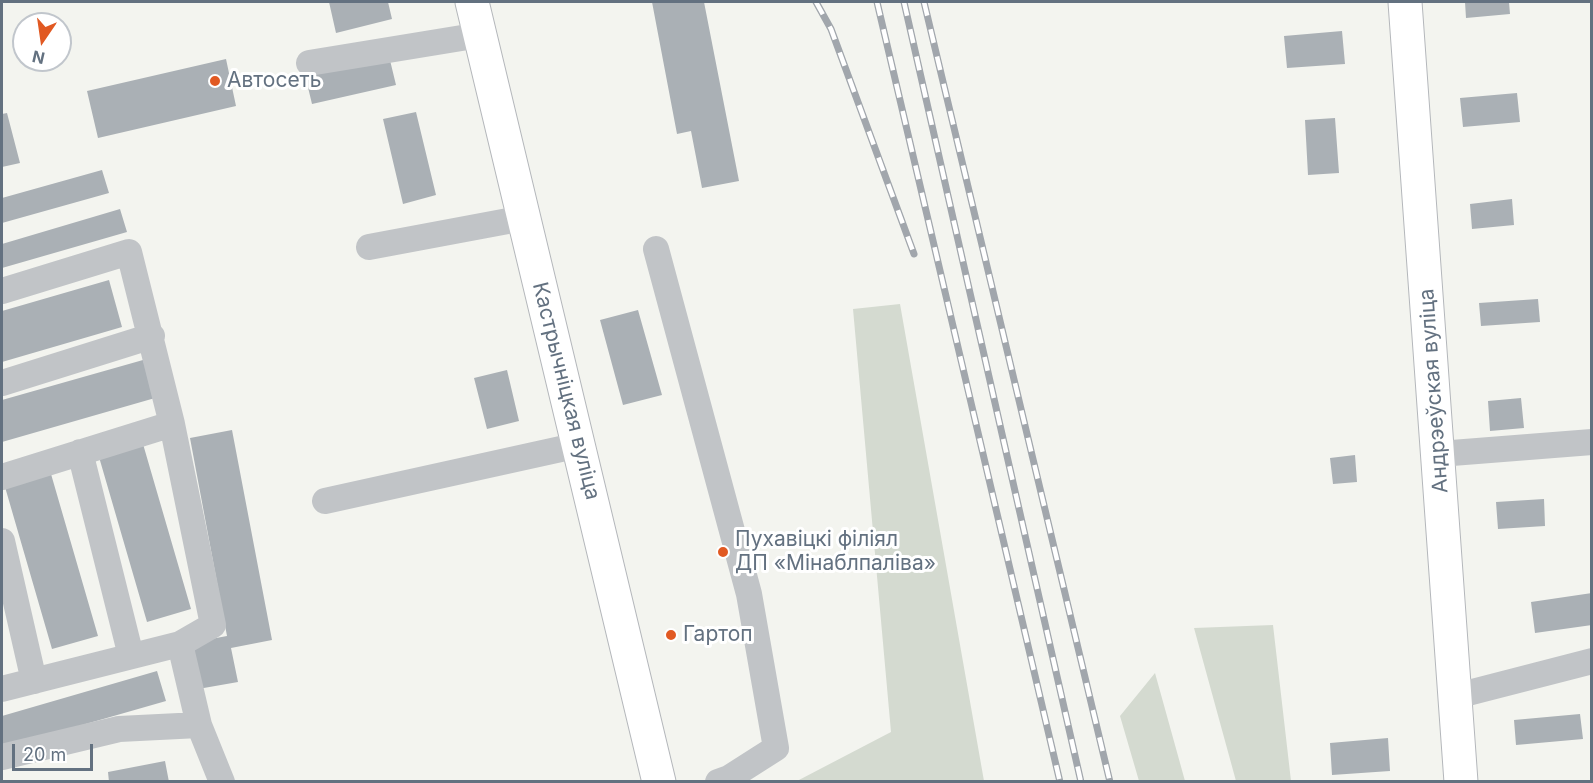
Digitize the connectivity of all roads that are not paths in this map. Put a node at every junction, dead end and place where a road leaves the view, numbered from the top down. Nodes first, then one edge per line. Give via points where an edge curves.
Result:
1 (472, 2) edge
2 (1405, 2) edge
3 (480, 35) junction
4 (309, 63) dead end
5 (524, 218) junction
6 (369, 247) dead end
7 (656, 249) dead end
8 (2, 291) edge
9 (152, 336) junction
10 (2, 383) edge
11 (172, 424) junction
12 (1592, 442) edge
13 (579, 445) junction
14 (80, 452) junction
15 (1439, 454) junction
16 (2, 477) edge
17 (325, 501) dead end
18 (2, 541) edge
19 (180, 644) junction
20 (131, 656) junction
21 (1592, 661) edge
22 (34, 681) junction
23 (2, 689) edge
24 (1455, 694) junction
25 (199, 725) junction
26 (2, 757) edge
27 (222, 782) edge
28 (659, 782) edge
29 (718, 782) edge
30 (1461, 782) edge

1 - 3 main road, Кастрычніцкая вуліца
2 - 15 main road, Андрэеўская вуліца
3 - 4 street
3 - 5 main road, Кастрычніцкая вуліца
5 - 6 street
5 - 13 main road, Кастрычніцкая вуліца
7 - 29 street via 749,594 776,748
8 - 9 street via 129,252
9 - 10 street
9 - 11 street
11 - 14 street
11 - 19 street via 213,625
12 - 15 street
13 - 17 street
13 - 28 main road, Кастрычніцкая вуліца
14 - 16 street
14 - 20 street
15 - 24 main road, Андрэеўская вуліца
18 - 22 street
19 - 20 street
19 - 25 street
20 - 22 street
21 - 24 street
22 - 23 street
24 - 30 main road, Андрэеўская вуліца
25 - 26 street via 119,729
25 - 27 street

